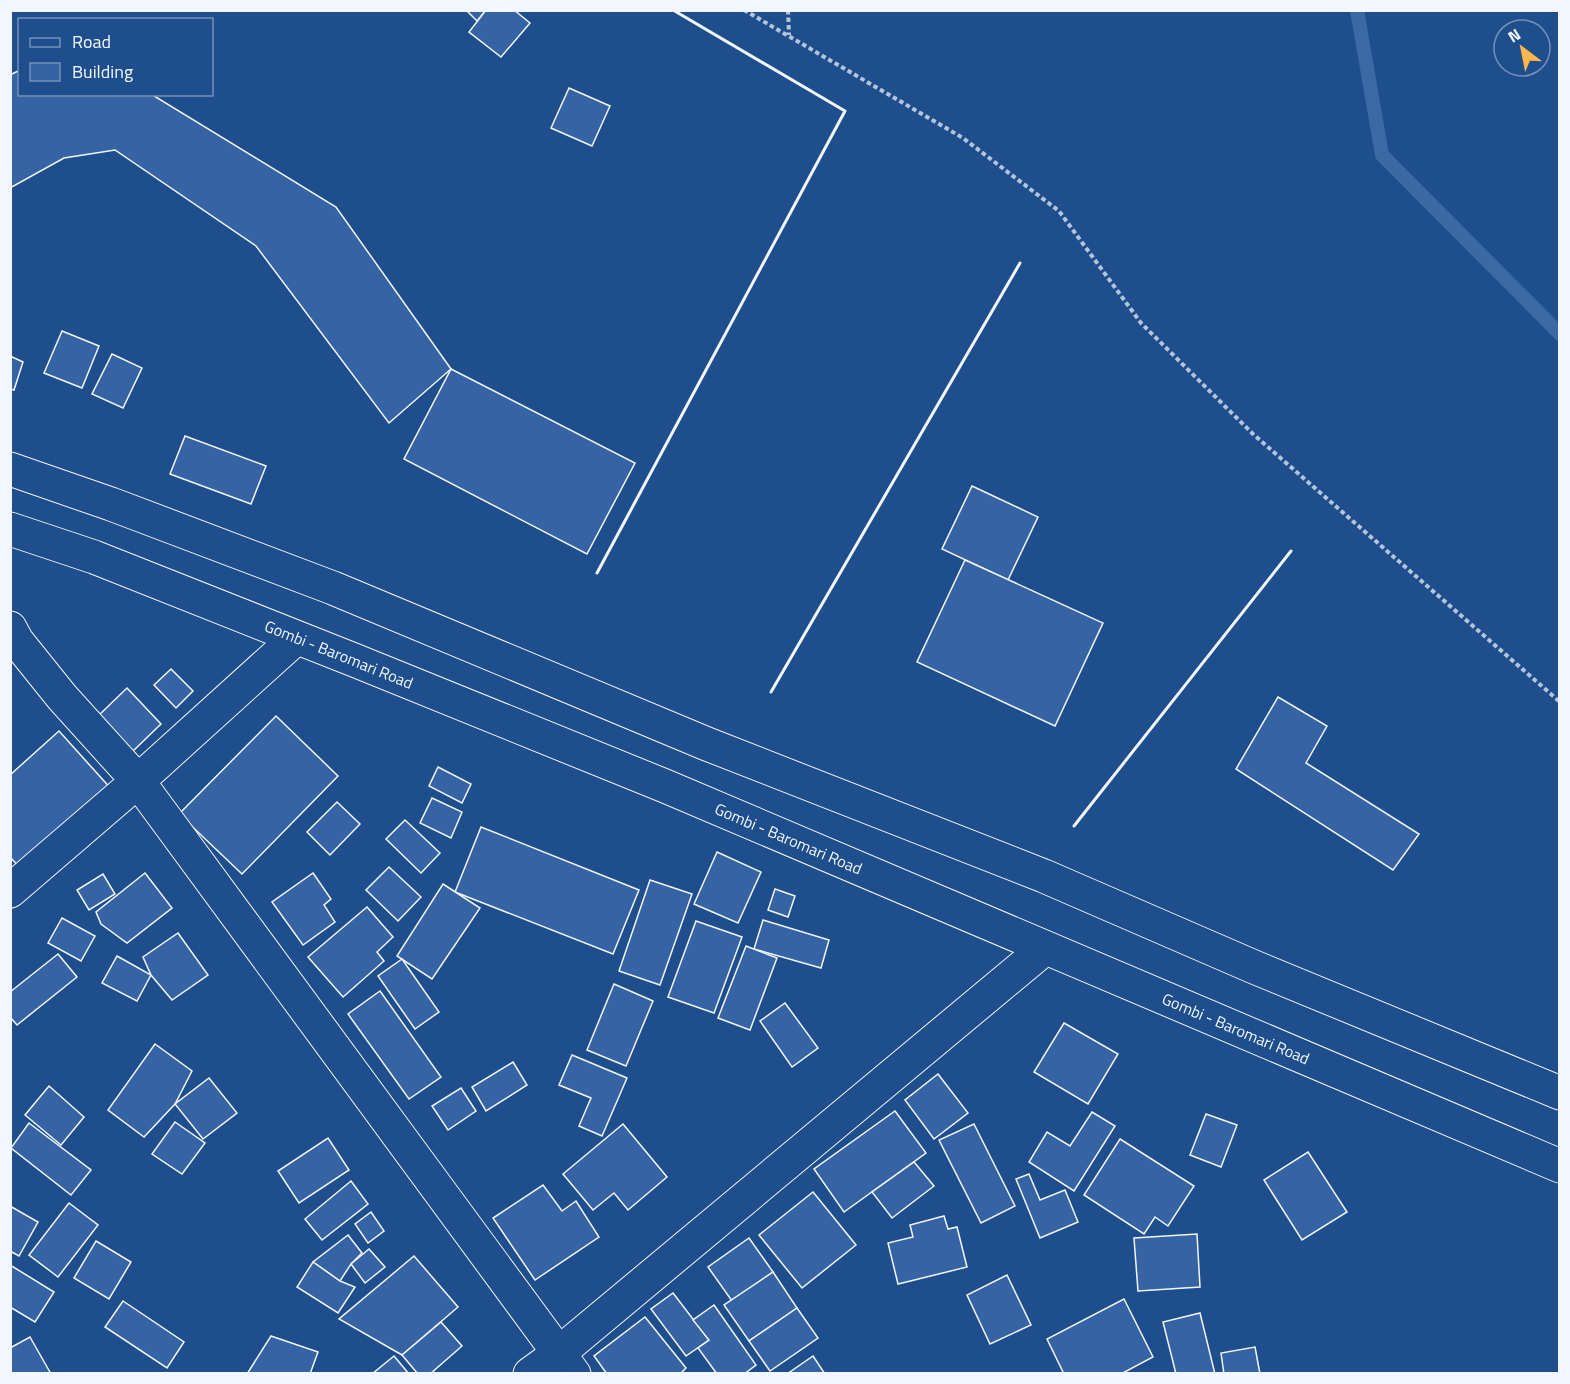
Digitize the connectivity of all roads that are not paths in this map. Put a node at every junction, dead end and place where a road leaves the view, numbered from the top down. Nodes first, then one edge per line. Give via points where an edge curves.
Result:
1 (10, 469) edge
2 (10, 529) edge
3 (10, 628) edge
4 (296, 638) junction
5 (138, 781) junction
6 (10, 891) edge
7 (1045, 948) junction
8 (1560, 1093) edge
9 (1560, 1166) edge
10 (567, 1363) edge
11 (530, 1374) edge

1 - 8 main road via 333,588 707,744 1044,876
2 - 4 main road, Gombi - Baromari Road via 94,557
3 - 5 main road via 62,697
4 - 5 main road
4 - 7 main road, Gombi - Baromari Road via 665,786
5 - 6 main road
5 - 10 main road
7 - 9 main road, Gombi - Baromari Road
7 - 10 main road
10 - 11 main road

